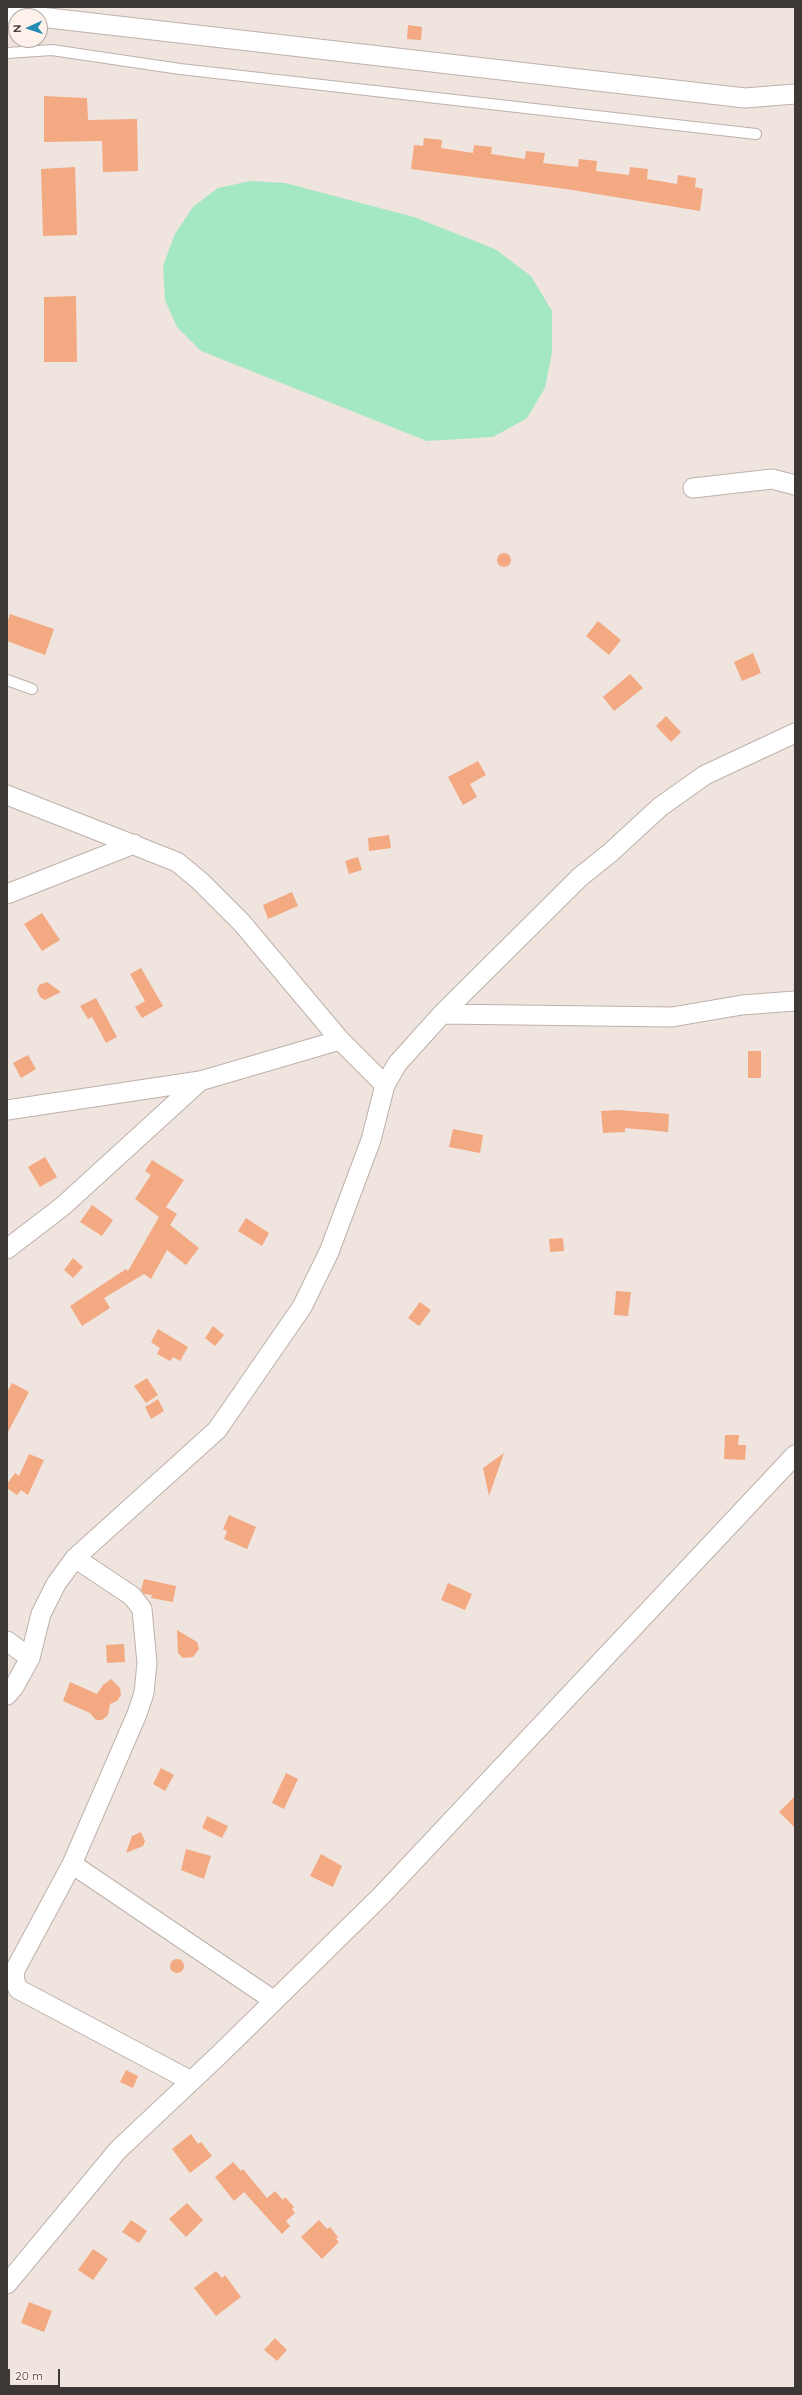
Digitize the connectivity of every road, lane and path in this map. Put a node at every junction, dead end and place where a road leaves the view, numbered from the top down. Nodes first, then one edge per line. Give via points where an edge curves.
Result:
1 (48, 18) edge
2 (7, 53) edge
3 (795, 94) edge
4 (756, 134) dead end
5 (795, 485) edge
6 (693, 488) dead end
7 (7, 680) edge
8 (32, 689) dead end
9 (795, 733) edge
10 (7, 795) edge
11 (134, 844) junction
12 (7, 894) edge
13 (795, 1002) edge
14 (442, 1014) junction
15 (340, 1040) junction
16 (200, 1082) junction
17 (385, 1086) junction
18 (7, 1110) edge
19 (7, 1249) edge
20 (795, 1455) edge
21 (75, 1558) junction
22 (7, 1641) edge
23 (30, 1658) junction
24 (7, 1695) edge
25 (72, 1864) junction
26 (273, 2000) junction
27 (191, 2081) junction
28 (7, 2284) edge

1 - 3 street via 745,98
2 - 4 lane via 52,50 180,69
5 - 6 street via 772,479
7 - 8 lane
9 - 14 street via 705,775 680,791 580,877
10 - 11 street
11 - 12 street
11 - 15 street via 177,862 215,895 293,982
13 - 14 street via 742,1005 672,1017
14 - 17 street via 397,1064
15 - 16 street
15 - 17 street
16 - 18 street
16 - 19 street via 63,1206
17 - 21 street via 371,1140 329,1252 302,1307 218,1430
20 - 26 street via 382,1895
21 - 23 street via 56,1584 41,1614
21 - 25 street via 138,1601 142,1609 146,1663 144,1693 138,1714
22 - 23 street
23 - 24 street
25 - 26 street
25 - 27 street via 14,1972 18,1989
26 - 27 street
27 - 28 street via 118,2150

